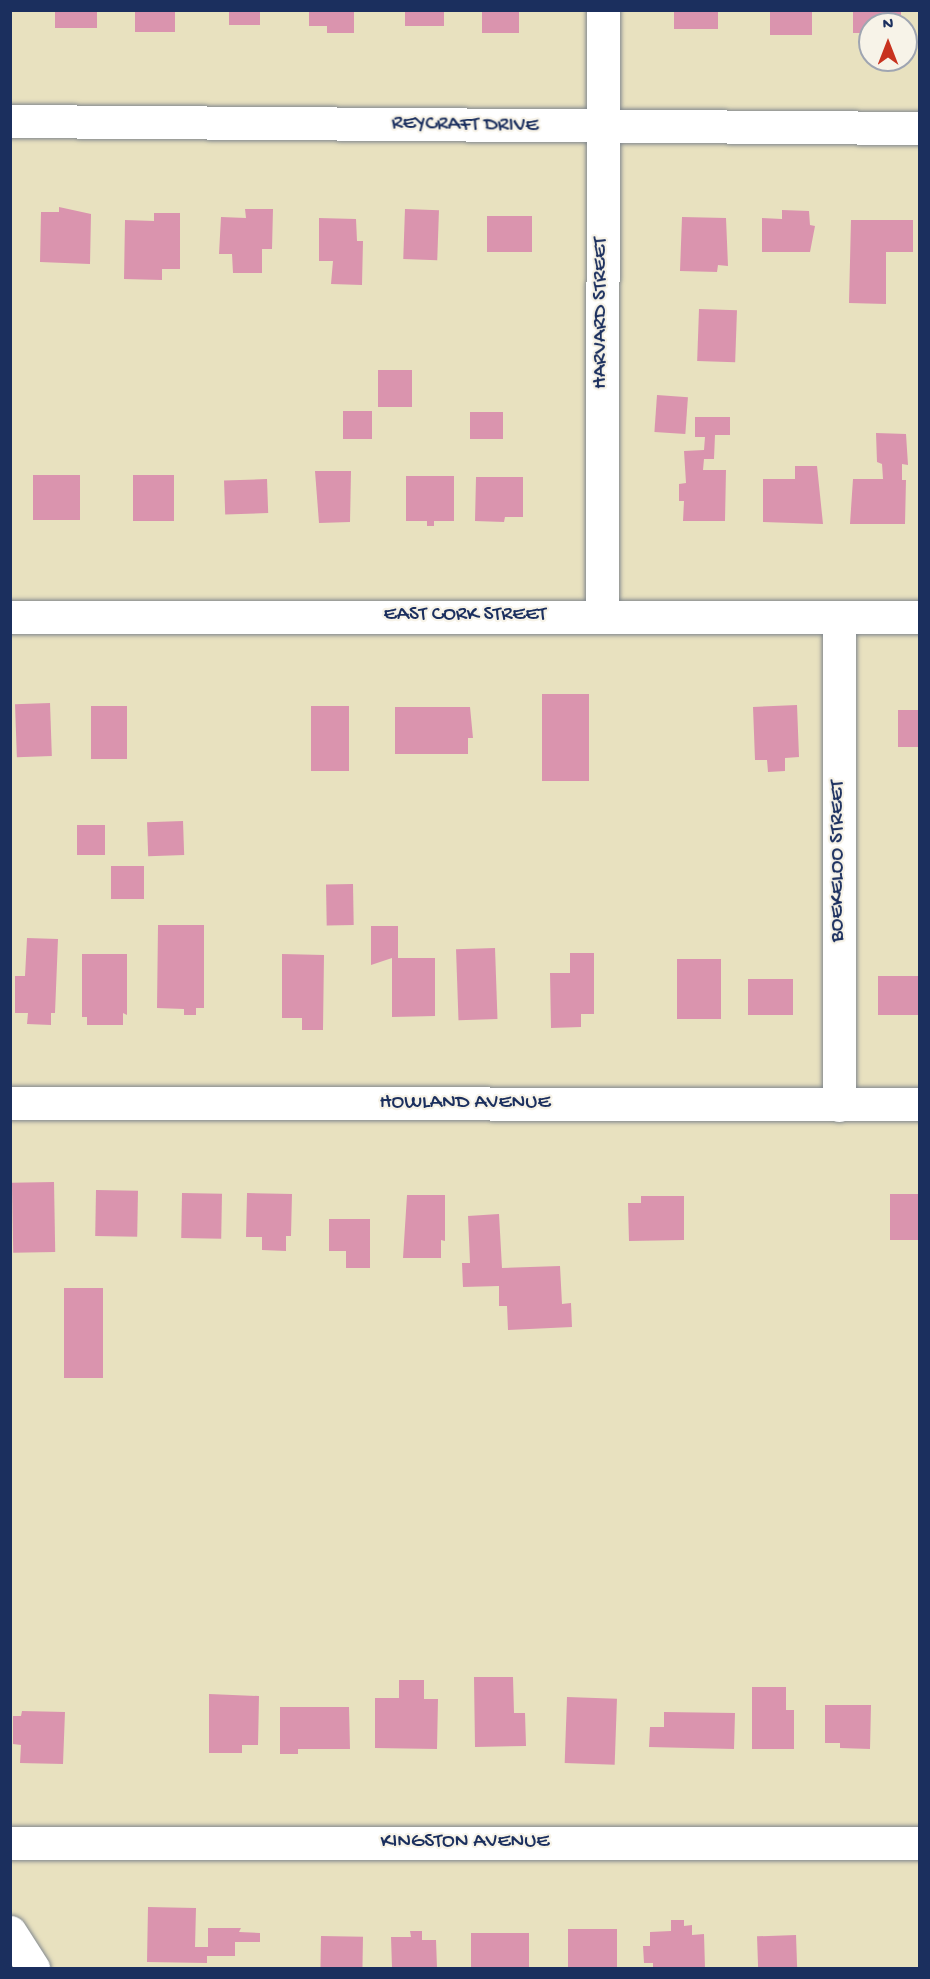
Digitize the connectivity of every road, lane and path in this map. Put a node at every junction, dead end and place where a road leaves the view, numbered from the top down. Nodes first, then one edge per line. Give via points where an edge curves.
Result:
1 (603, 10) edge
2 (10, 121) edge
3 (602, 127) junction
4 (920, 128) edge
5 (602, 615) junction
6 (10, 617) edge
7 (920, 617) edge
8 (839, 618) junction
9 (10, 1103) edge
10 (920, 1104) edge
11 (839, 1105) junction
12 (10, 1843) edge
13 (920, 1843) edge
14 (10, 1932) edge
15 (33, 1968) edge

1 - 3 street, HARVARD STREET
2 - 3 street, REYCRAFT DRIVE
3 - 4 street, REYCRAFT DRIVE
3 - 5 street, HARVARD STREET
5 - 6 street, EAST CORK STREET
5 - 8 street, EAST CORK STREET
7 - 8 street, EAST CORK STREET
8 - 11 street, BOEKELOO STREET
9 - 11 street, HOWLAND AVENUE
10 - 11 street, HOWLAND AVENUE
12 - 13 street, KINGSTON AVENUE
14 - 15 street

